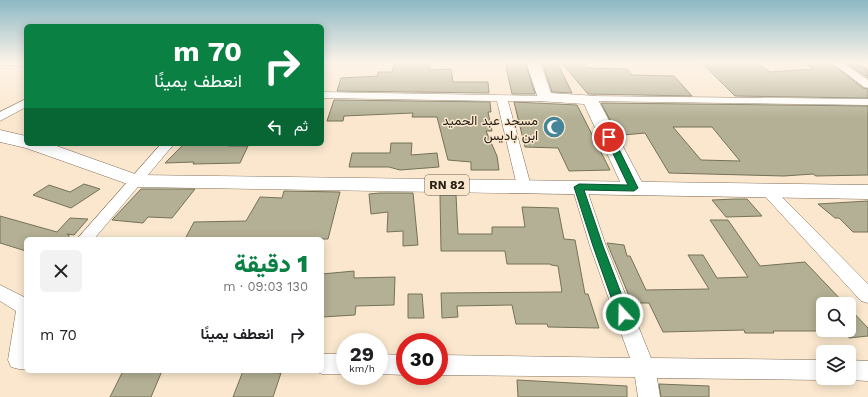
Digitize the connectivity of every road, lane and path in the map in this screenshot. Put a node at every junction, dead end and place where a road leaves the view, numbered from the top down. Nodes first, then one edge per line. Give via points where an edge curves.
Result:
1 (539, 81) edge
2 (324, 95) edge
3 (502, 98) junction
4 (545, 98) junction
5 (590, 99) junction
6 (868, 102) edge
7 (24, 103) edge
8 (0, 117) edge
9 (0, 136) edge
10 (24, 141) edge
11 (40, 146) edge
12 (166, 146) edge
13 (136, 181) junction
14 (524, 186) junction
15 (579, 187) junction
16 (634, 188) junction
17 (767, 190) junction
18 (868, 192) edge
19 (88, 237) edge
20 (0, 292) edge
21 (868, 296) edge
22 (24, 306) edge
23 (24, 322) edge
24 (24, 360) edge
25 (324, 364) edge
26 (336, 364) edge
27 (448, 365) edge
28 (644, 368) junction
29 (816, 370) edge
30 (856, 370) edge
31 (868, 371) edge
32 (649, 397) edge

1 - 4 main road
2 - 3 street
3 - 4 street
3 - 14 street
4 - 5 main road
5 - 6 street
5 - 16 main road
7 - 8 street
9 - 10 main road, RN 82
11 - 13 main road, RN 82
12 - 13 street
13 - 14 main road, RN 82
13 - 19 street
14 - 15 main road, RN 82
15 - 16 main road, RN 82
15 - 28 street via 598,246
16 - 17 main road, RN 82
17 - 18 main road, RN 82
17 - 21 street
20 - 22 street
23 - 24 street via 19,360
25 - 26 street
27 - 28 street
28 - 29 street
28 - 32 street
30 - 31 street

